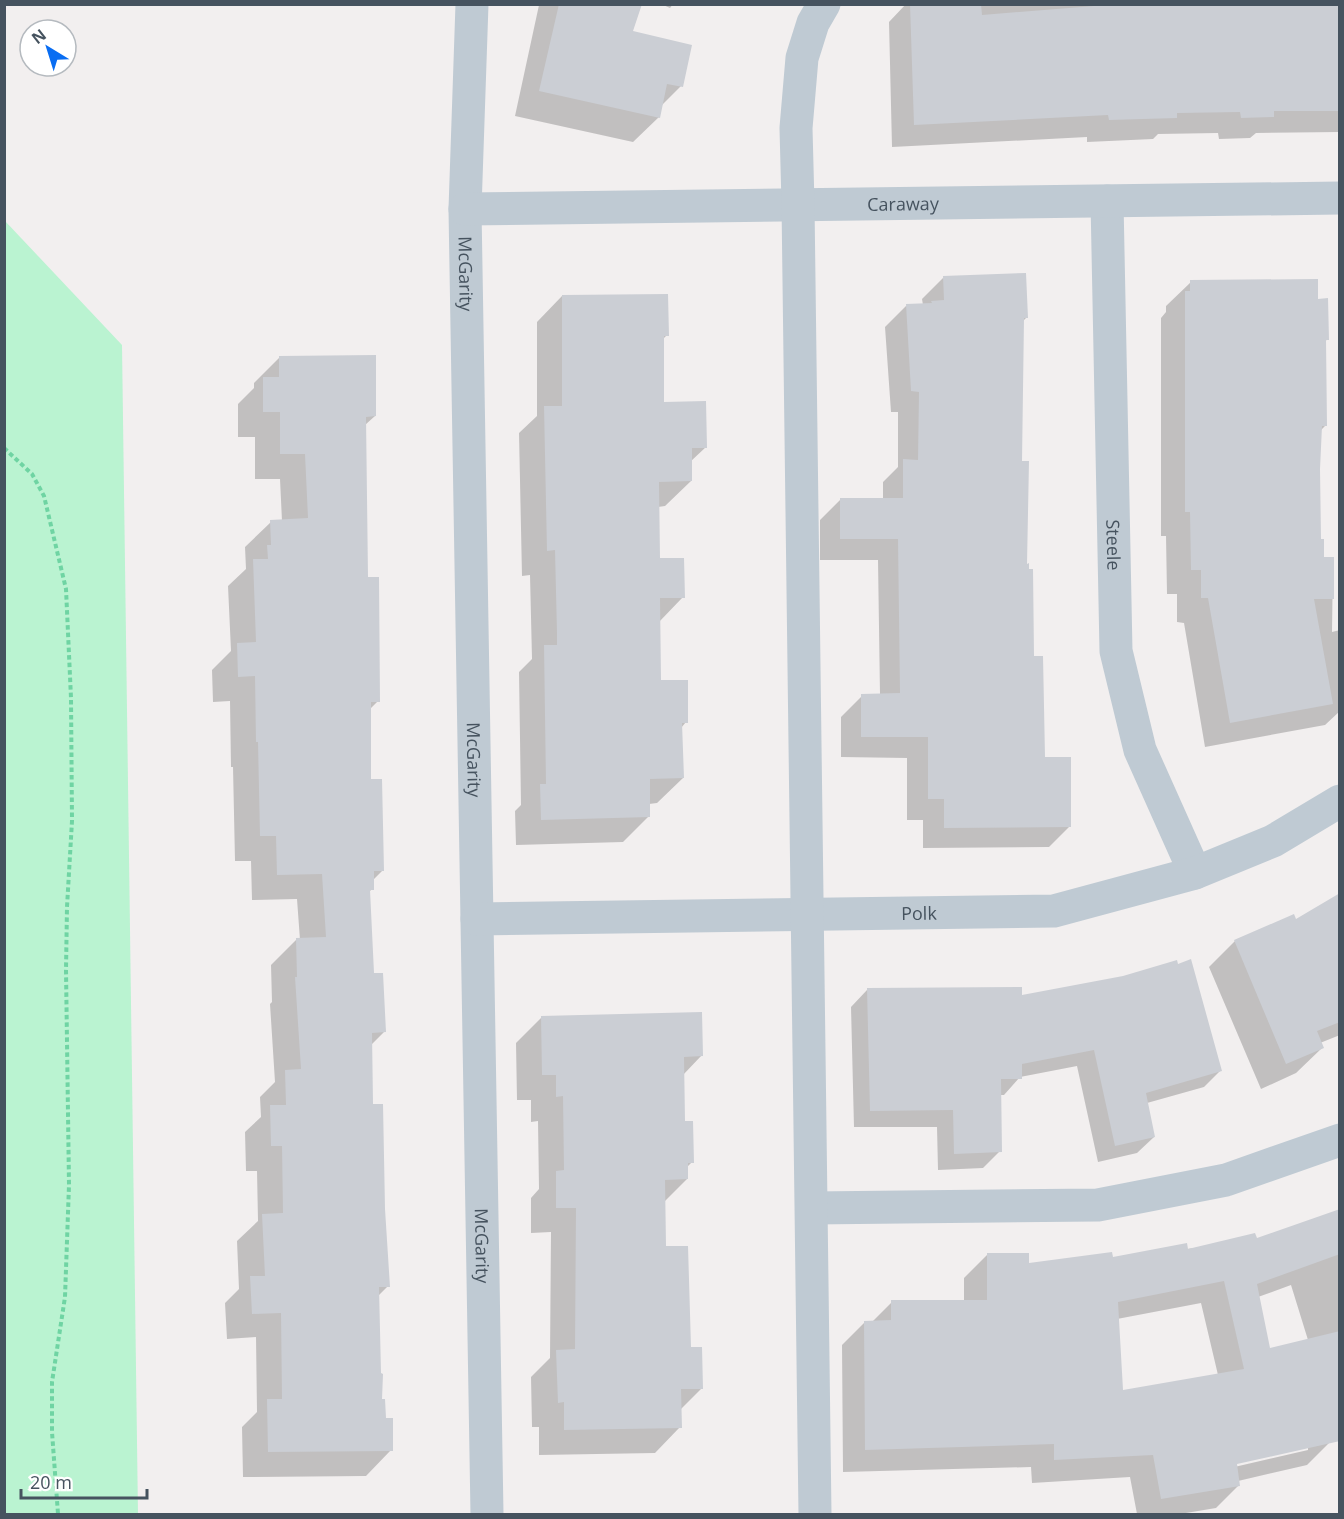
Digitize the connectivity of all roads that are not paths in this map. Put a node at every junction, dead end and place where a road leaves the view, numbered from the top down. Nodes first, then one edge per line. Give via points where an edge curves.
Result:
1 (472, 4) edge
2 (824, 4) edge
3 (1340, 198) edge
4 (1107, 201) junction
5 (798, 204) junction
6 (465, 208) junction
7 (1340, 801) edge
8 (1195, 873) junction
9 (808, 915) junction
10 (477, 919) junction
11 (1340, 1140) edge
12 (812, 1208) junction
13 (487, 1515) edge
14 (815, 1515) edge

1 - 6 street, McGarity
2 - 5 street via 801,58 796,128
3 - 4 street, Caraway
4 - 5 street, Caraway
4 - 8 street, Steele via 1116,651 1140,750
5 - 6 street, Caraway
5 - 9 street
6 - 10 street, McGarity
7 - 8 street, Polk via 1273,841
8 - 9 street, Polk via 1054,911
9 - 10 street, Polk
9 - 12 street
10 - 13 street, McGarity
11 - 12 street via 1226,1180 1098,1205
12 - 14 street

